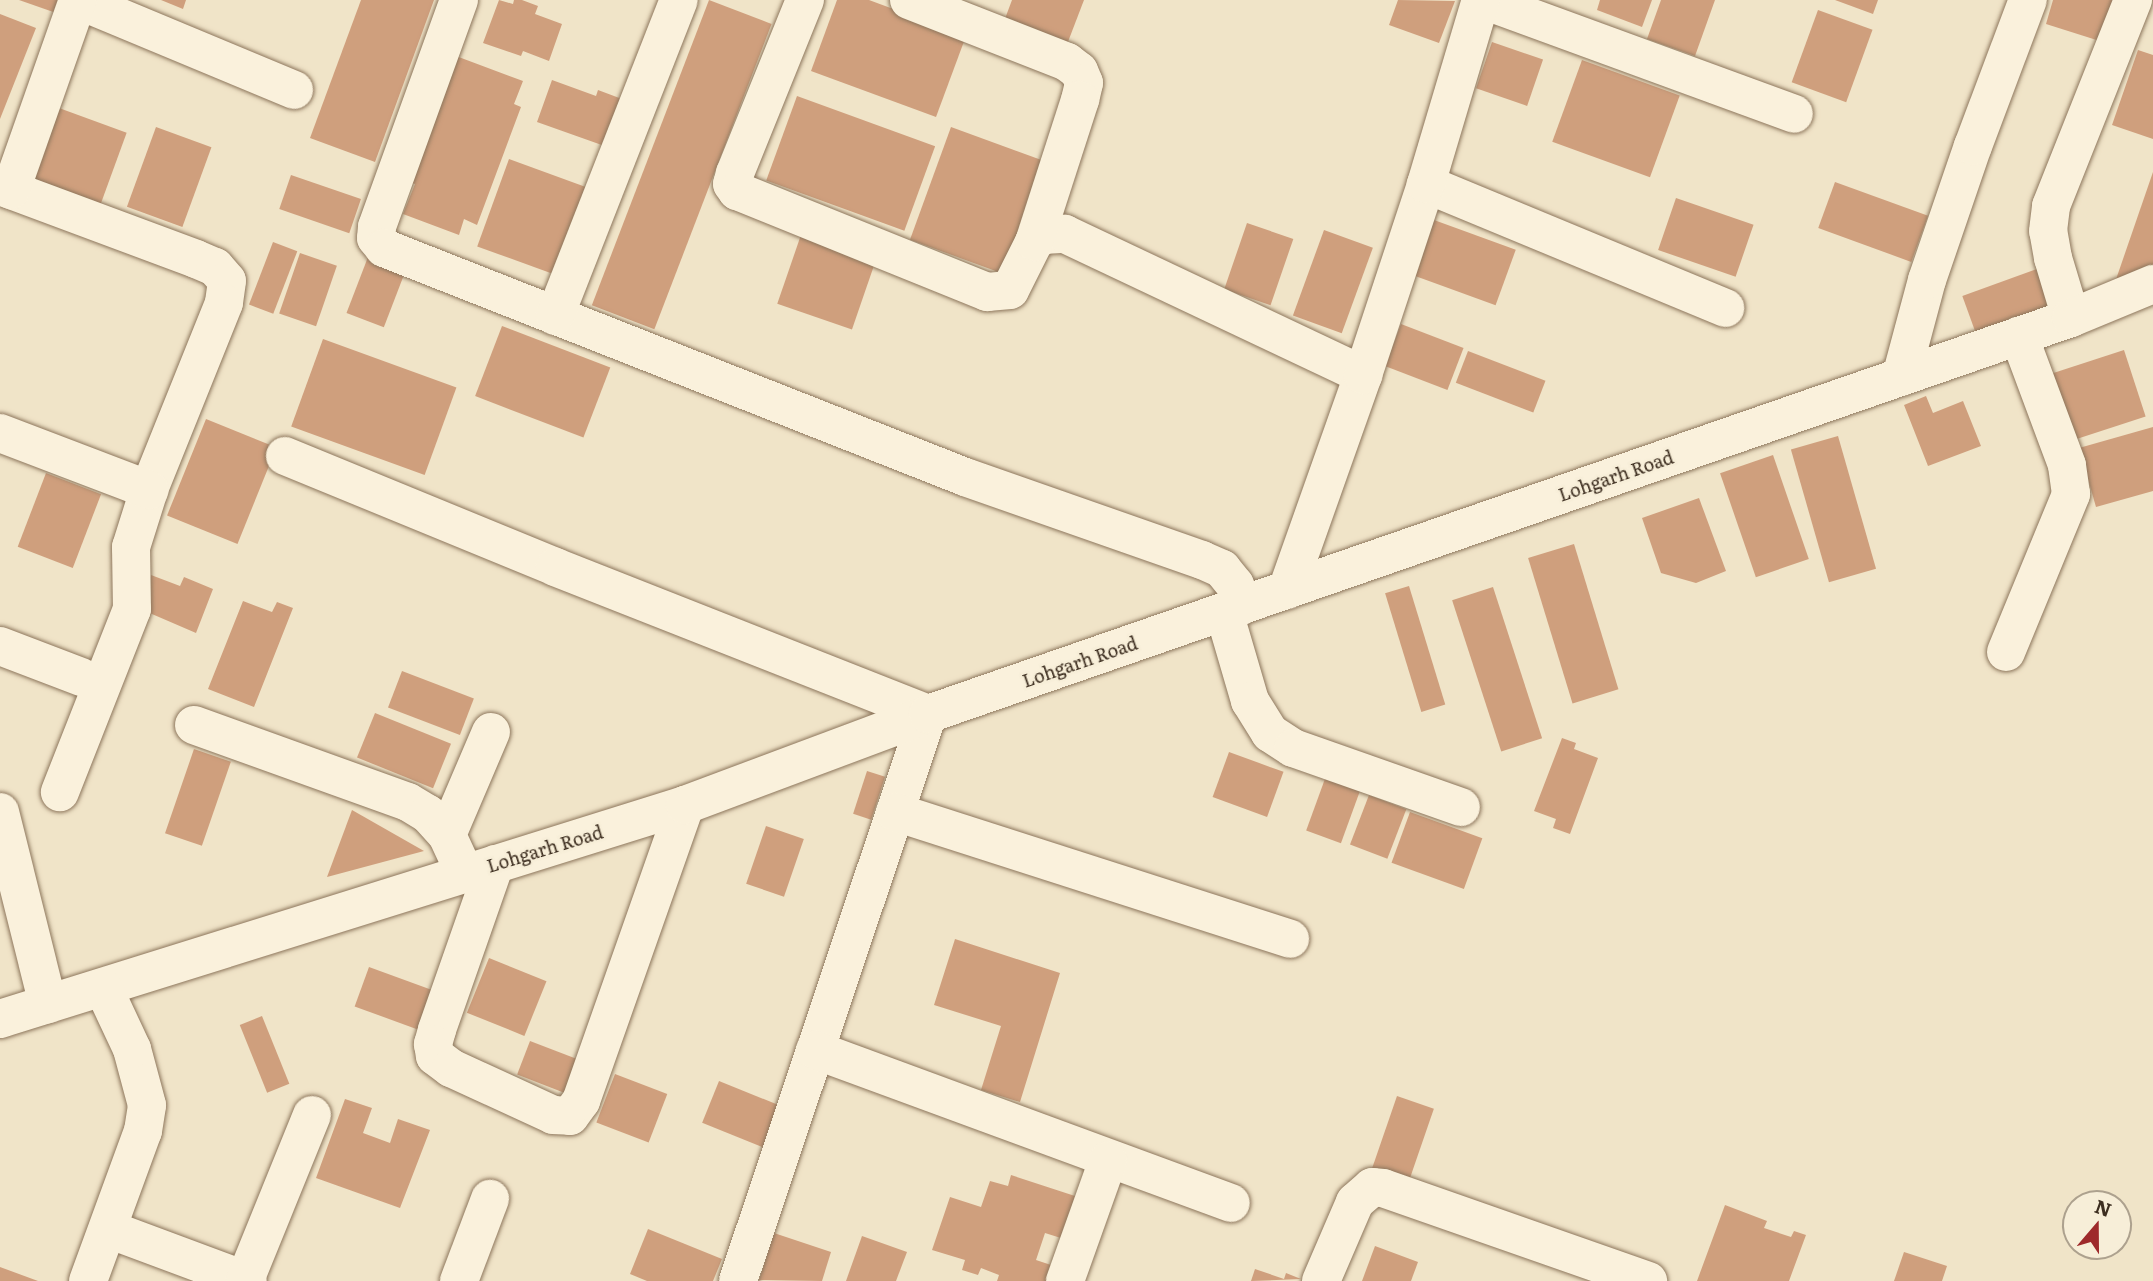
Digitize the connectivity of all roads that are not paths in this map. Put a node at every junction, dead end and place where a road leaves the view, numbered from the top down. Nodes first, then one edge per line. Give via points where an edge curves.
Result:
1 (78, 0) edge
2 (459, 0) edge
3 (679, 0) edge
4 (805, 0) edge
5 (909, 0) edge
6 (1482, 0) edge
7 (2028, 0) edge
8 (2133, 0) edge
9 (295, 90) dead end
10 (1794, 114) dead end
11 (1426, 184) junction
12 (5, 188) edge
13 (1034, 242) junction
14 (2153, 284) edge
15 (1724, 308) dead end
16 (555, 316) junction
17 (2071, 318) junction
18 (2019, 336) junction
19 (1363, 375) junction
20 (1901, 377) junction
21 (0, 433) edge
22 (285, 456) dead end
23 (149, 490) junction
24 (1287, 590) junction
25 (1232, 609) junction
26 (0, 646) edge
27 (2006, 652) dead end
28 (81, 677) dead end
29 (928, 714) junction
30 (194, 725) dead end
31 (491, 732) dead end
32 (60, 792) dead end
33 (685, 806) junction
34 (1461, 807) dead end
35 (895, 812) junction
36 (0, 816) edge
37 (447, 835) junction
38 (480, 869) junction
39 (1290, 939) dead end
40 (103, 987) junction
41 (48, 1004) junction
42 (0, 1019) edge
43 (815, 1050) junction
44 (312, 1115) dead end
45 (1108, 1160) junction
46 (490, 1199) dead end
47 (1231, 1203) dead end
48 (108, 1229) junction
49 (246, 1280) edge
50 (88, 1281) edge
51 (459, 1281) edge
52 (738, 1281) edge
53 (1065, 1281) edge
54 (1321, 1281) edge
55 (1648, 1281) edge

1 - 9 street
1 - 12 street
2 - 16 street via 376,238 399,256
3 - 16 street
4 - 13 street via 735,173 732,184 737,191 987,292 1010,290
5 - 13 street via 1067,62 1079,71 1084,83 1080,100
6 - 10 street
6 - 11 street
7 - 20 street via 1927,280
8 - 17 street via 2051,206 2048,230
11 - 15 street
11 - 19 street
12 - 23 street via 196,259 215,267 227,281 224,303
13 - 19 street via 1043,235 1065,234
14 - 17 street, Lohgarh Road
16 - 25 street via 965,477 1202,560 1222,569 1235,585
17 - 18 street, Lohgarh Road
18 - 20 street, Lohgarh Road
18 - 27 street via 2067,465 2071,494
19 - 24 street
20 - 24 street, Lohgarh Road
21 - 23 street
22 - 29 street
23 - 32 street via 131,547 132,609
24 - 25 street, Lohgarh Road
25 - 29 street, Lohgarh Road
25 - 34 street via 1250,701 1270,733 1293,748
26 - 28 street
29 - 33 street, Lohgarh Road
29 - 35 street
30 - 37 street via 408,802 428,814
31 - 37 street
33 - 38 street, Lohgarh Road
33 - 38 street via 581,1101 570,1116 541,1110 435,1056 436,1030
35 - 39 street
35 - 43 street
36 - 41 street
37 - 38 street
38 - 40 street, Lohgarh Road
40 - 41 street, Lohgarh Road
40 - 48 street via 132,1049 147,1105 143,1131
41 - 42 street, Lohgarh Road
43 - 45 street
43 - 52 street
44 - 49 street
45 - 47 street
45 - 53 street
46 - 51 street
48 - 49 street
48 - 50 street
54 - 55 street via 1356,1202 1372,1187

